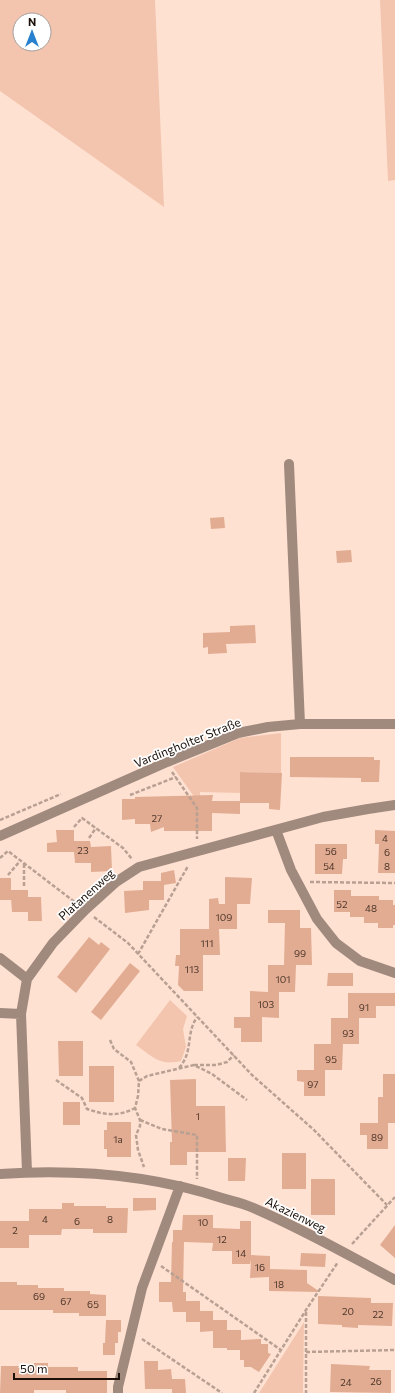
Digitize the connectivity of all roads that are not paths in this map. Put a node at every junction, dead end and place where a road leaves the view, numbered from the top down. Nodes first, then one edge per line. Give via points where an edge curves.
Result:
1 (289, 464) dead end
2 (300, 724) junction
3 (395, 724) edge
4 (395, 805) edge
5 (276, 830) junction
6 (0, 836) edge
7 (0, 958) edge
8 (395, 973) edge
9 (27, 979) junction
10 (0, 1013) edge
11 (21, 1014) junction
12 (26, 1172) junction
13 (0, 1174) edge
14 (180, 1186) junction
15 (395, 1280) edge
16 (118, 1393) edge

1 - 2 street
2 - 3 street, Vardingholter Straße
2 - 6 street, Vardingholter Straße via 238,733
4 - 5 street, Platanenweg via 323,817
5 - 8 street via 291,870 317,919 336,943 360,961
5 - 9 street, Platanenweg via 139,867 116,882 85,910 52,943
7 - 9 street
9 - 11 street, Platanenweg
10 - 11 street
11 - 12 street, Platanenweg
12 - 13 street, Akazienweg
12 - 14 street, Akazienweg via 93,1174 148,1179
14 - 15 street, Akazienweg via 250,1207
14 - 16 street via 142,1288

